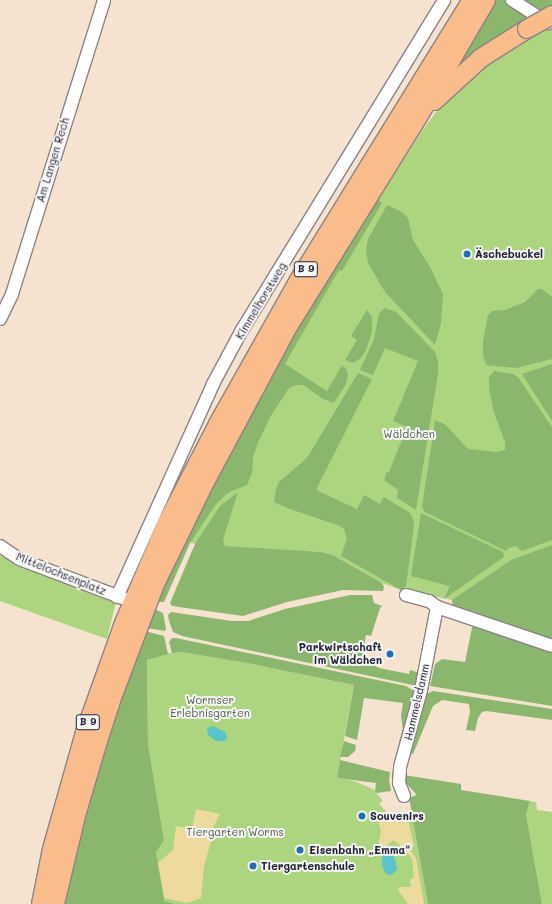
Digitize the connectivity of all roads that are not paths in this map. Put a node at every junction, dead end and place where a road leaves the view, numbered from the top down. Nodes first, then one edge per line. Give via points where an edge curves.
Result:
1 (104, 0) edge
2 (444, 0) edge
3 (481, 0) edge
4 (512, 0) edge
5 (552, 15) edge
6 (552, 25) edge
7 (418, 117) junction
8 (0, 319) edge
9 (0, 546) edge
10 (406, 595) dead end
11 (120, 597) joint
12 (438, 607) junction
13 (552, 646) edge
14 (404, 796) dead end
15 (41, 904) edge
16 (54, 904) edge

1 - 8 street, Am Langen Rech via 12,294
2 - 11 street, Kimmelhorstweg via 242,330 213,384
3 - 7 highway
3 - 15 highway, B 9 via 299,280 218,424 167,523 127,616 85,732 54,842
4 - 6 street
5 - 7 highway, B 9, bridge via 481,58
7 - 16 highway, B 9 via 259,378 155,584 98,741
9 - 11 street, Mittelochsenplatz via 18,559
10 - 12 street via 429,601
12 - 13 street
12 - 14 street, Hammelsdamm via 421,690 400,772 399,783

